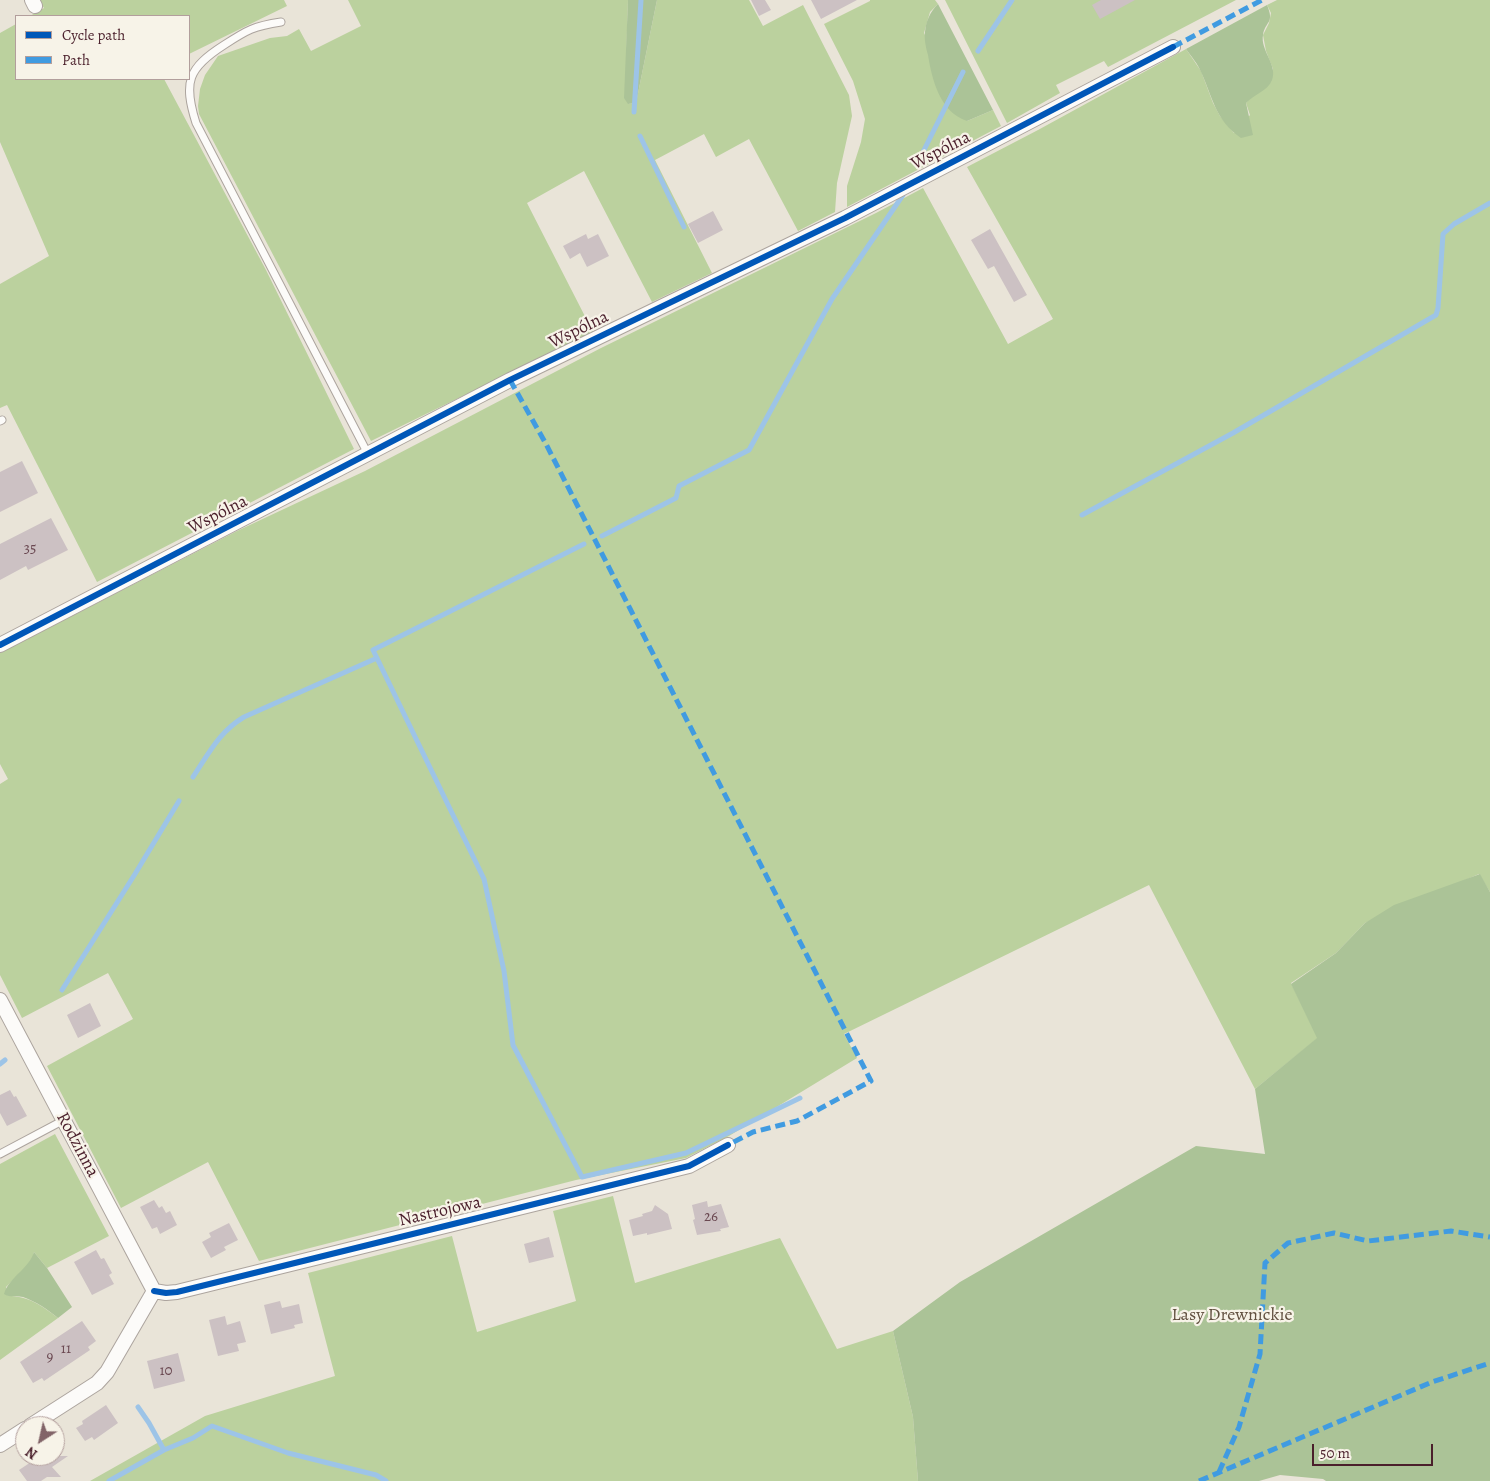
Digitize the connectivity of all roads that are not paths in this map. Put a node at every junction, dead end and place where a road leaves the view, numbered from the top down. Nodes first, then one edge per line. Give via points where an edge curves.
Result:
1 (281, 22) dead end
2 (1173, 47) dead end
3 (368, 454) junction
4 (0, 645) edge
5 (0, 1000) edge
6 (64, 1120) junction
7 (728, 1145) dead end
8 (0, 1154) edge
9 (154, 1291) junction
10 (45, 1416) edge
11 (15, 1435) edge
12 (0, 1445) edge

1 - 3 lane via 256,26 208,55 198,64 190,86 190,103 196,123
2 - 3 street, Wspólna via 845,218 510,380
3 - 4 street, Wspólna
5 - 6 street, Rodzinna
6 - 8 lane
6 - 9 street, Rodzinna
7 - 9 street, Nastrojowa via 689,1166 600,1189 177,1292
9 - 10 street via 107,1372 96,1383
11 - 12 street

